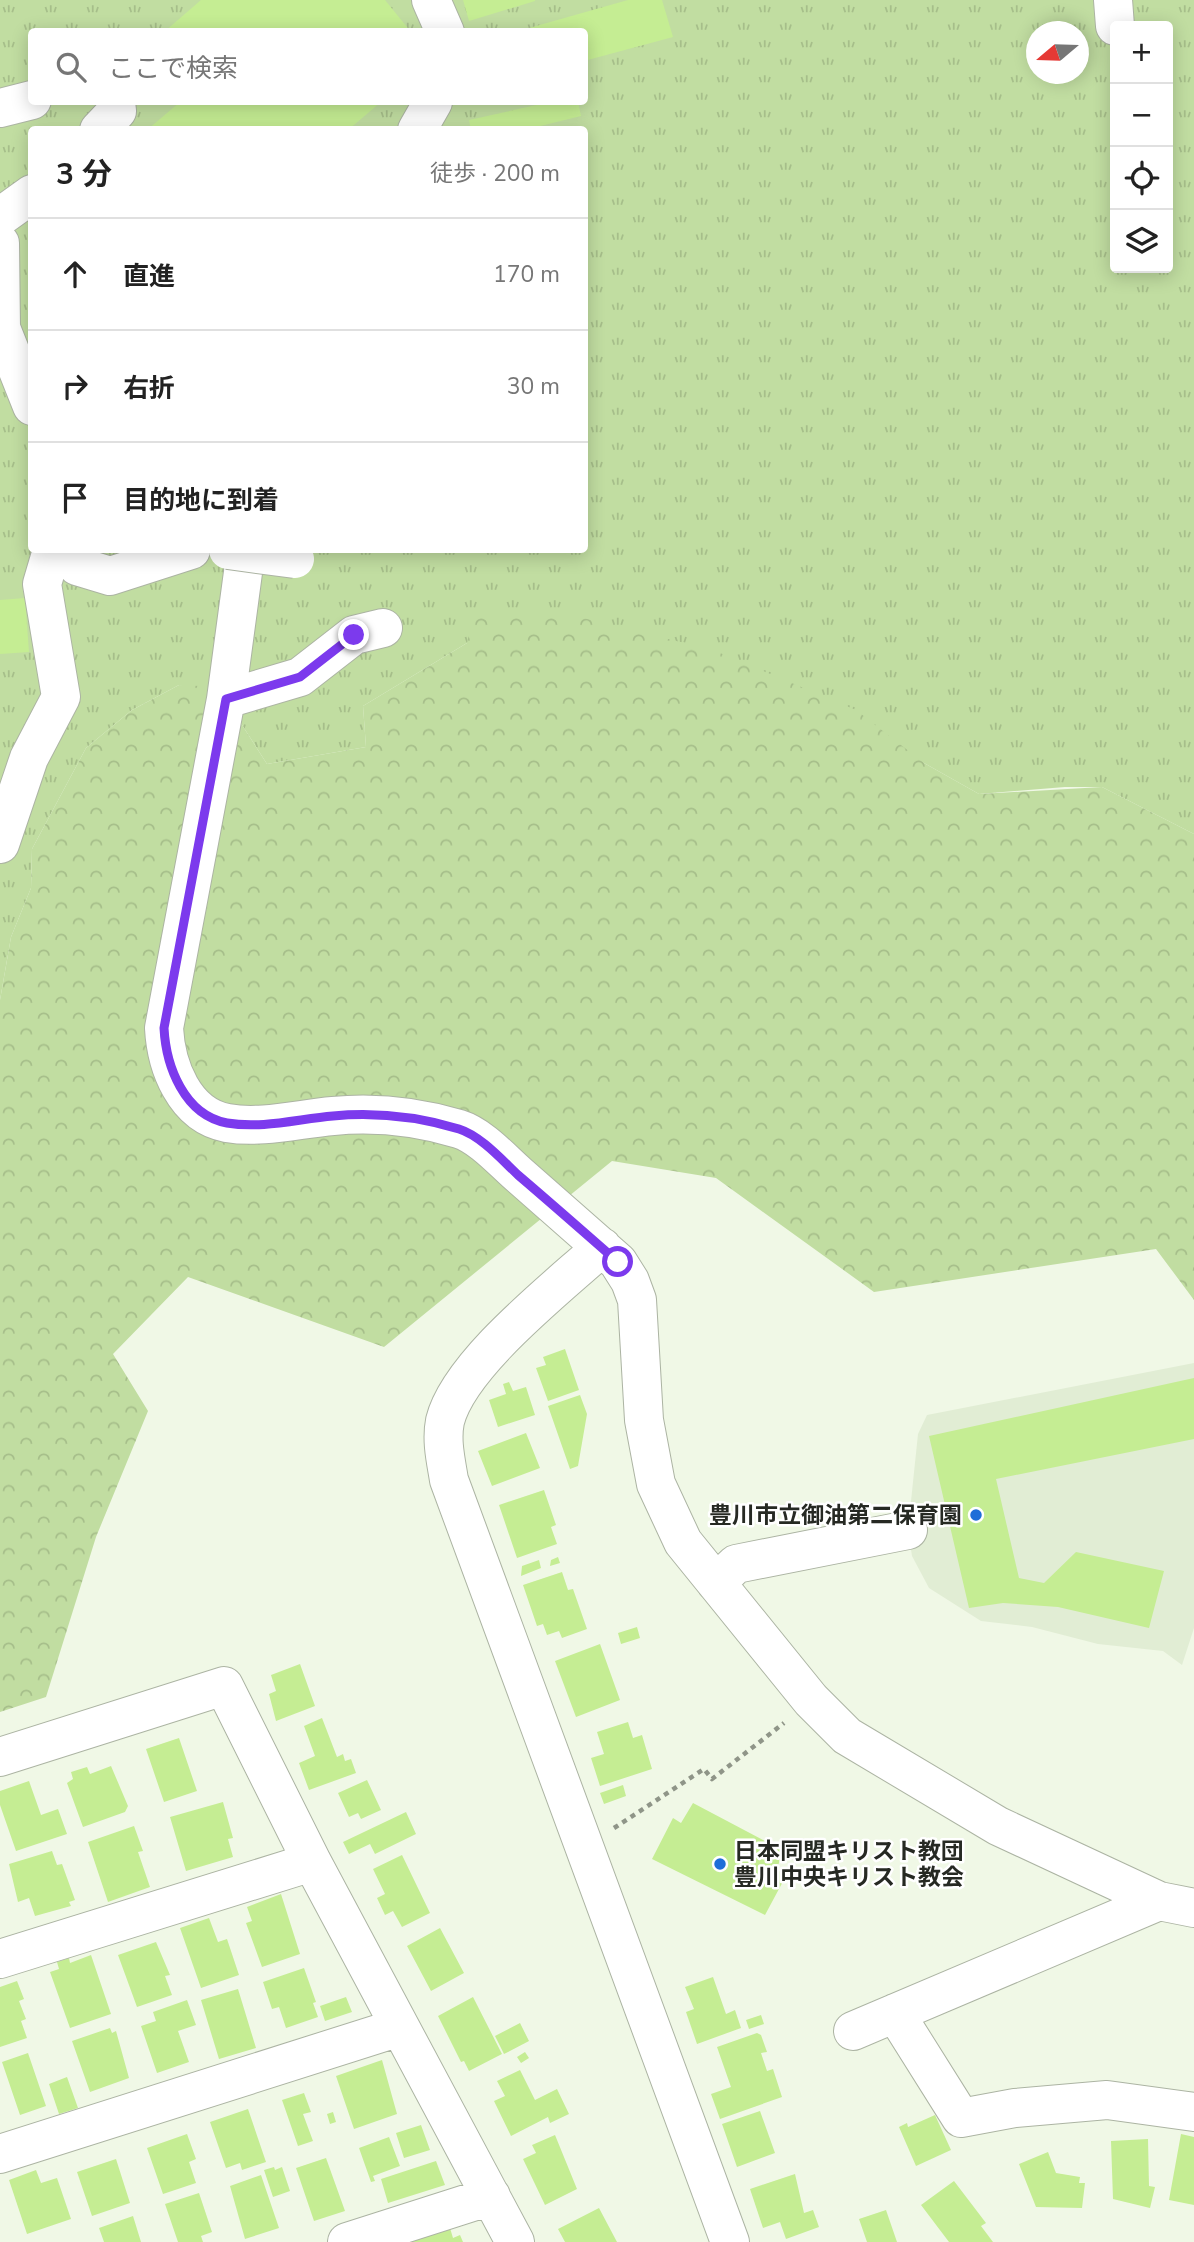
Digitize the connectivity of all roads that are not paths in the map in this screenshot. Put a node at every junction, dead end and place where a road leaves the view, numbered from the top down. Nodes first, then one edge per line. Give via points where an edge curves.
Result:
1 (431, 0) edge
2 (1113, 0) edge
3 (1115, 21) edge
4 (443, 28) edge
5 (28, 101) edge
6 (116, 105) edge
7 (431, 105) edge
8 (0, 108) edge
9 (103, 126) edge
10 (419, 126) edge
11 (7, 219) edge
12 (0, 330) edge
13 (28, 396) edge
14 (0, 405) edge
15 (28, 420) edge
16 (51, 553) edge
17 (70, 553) edge
18 (182, 553) edge
19 (246, 553) edge
20 (286, 553) edge
21 (305, 554) edge
22 (383, 628) dead end
23 (226, 699) junction
24 (0, 844) edge
25 (602, 1247) junction
26 (908, 1530) dead end
27 (716, 1583) junction
28 (0, 1757) edge
29 (312, 1862) junction
30 (1176, 1904) edge
31 (0, 1959) edge
32 (895, 2013) junction
33 (400, 2027) junction
34 (853, 2031) dead end
35 (1194, 2112) edge
36 (0, 2154) edge
37 (491, 2196) junction
38 (347, 2242) edge
39 (515, 2242) edge
40 (730, 2242) edge

1 - 4 street
2 - 3 street
5 - 8 street
6 - 9 street via 117,111
7 - 10 street
11 - 12 street
12 - 13 street
14 - 15 street
16 - 24 street via 42,584 61,697 29,758
17 - 18 street via 77,566 110,576
19 - 23 street
20 - 21 street, bridge
22 - 23 street via 354,635 300,677
23 - 25 street via 164,1028 165,1054 188,1099 226,1123 393,1115 462,1130
25 - 27 street via 618,1262 637,1300 644,1420 656,1484 683,1542
25 - 40 street via 471,1370 445,1423 443,1448 449,1480
26 - 27 street via 736,1564
27 - 30 street via 846,1736 998,1826
28 - 29 street via 224,1686
29 - 31 street
29 - 33 street
30 - 32 street
32 - 34 street
32 - 35 street via 961,2119 1015,2108 1107,2100
33 - 36 street
33 - 37 street
37 - 38 street
37 - 39 street

